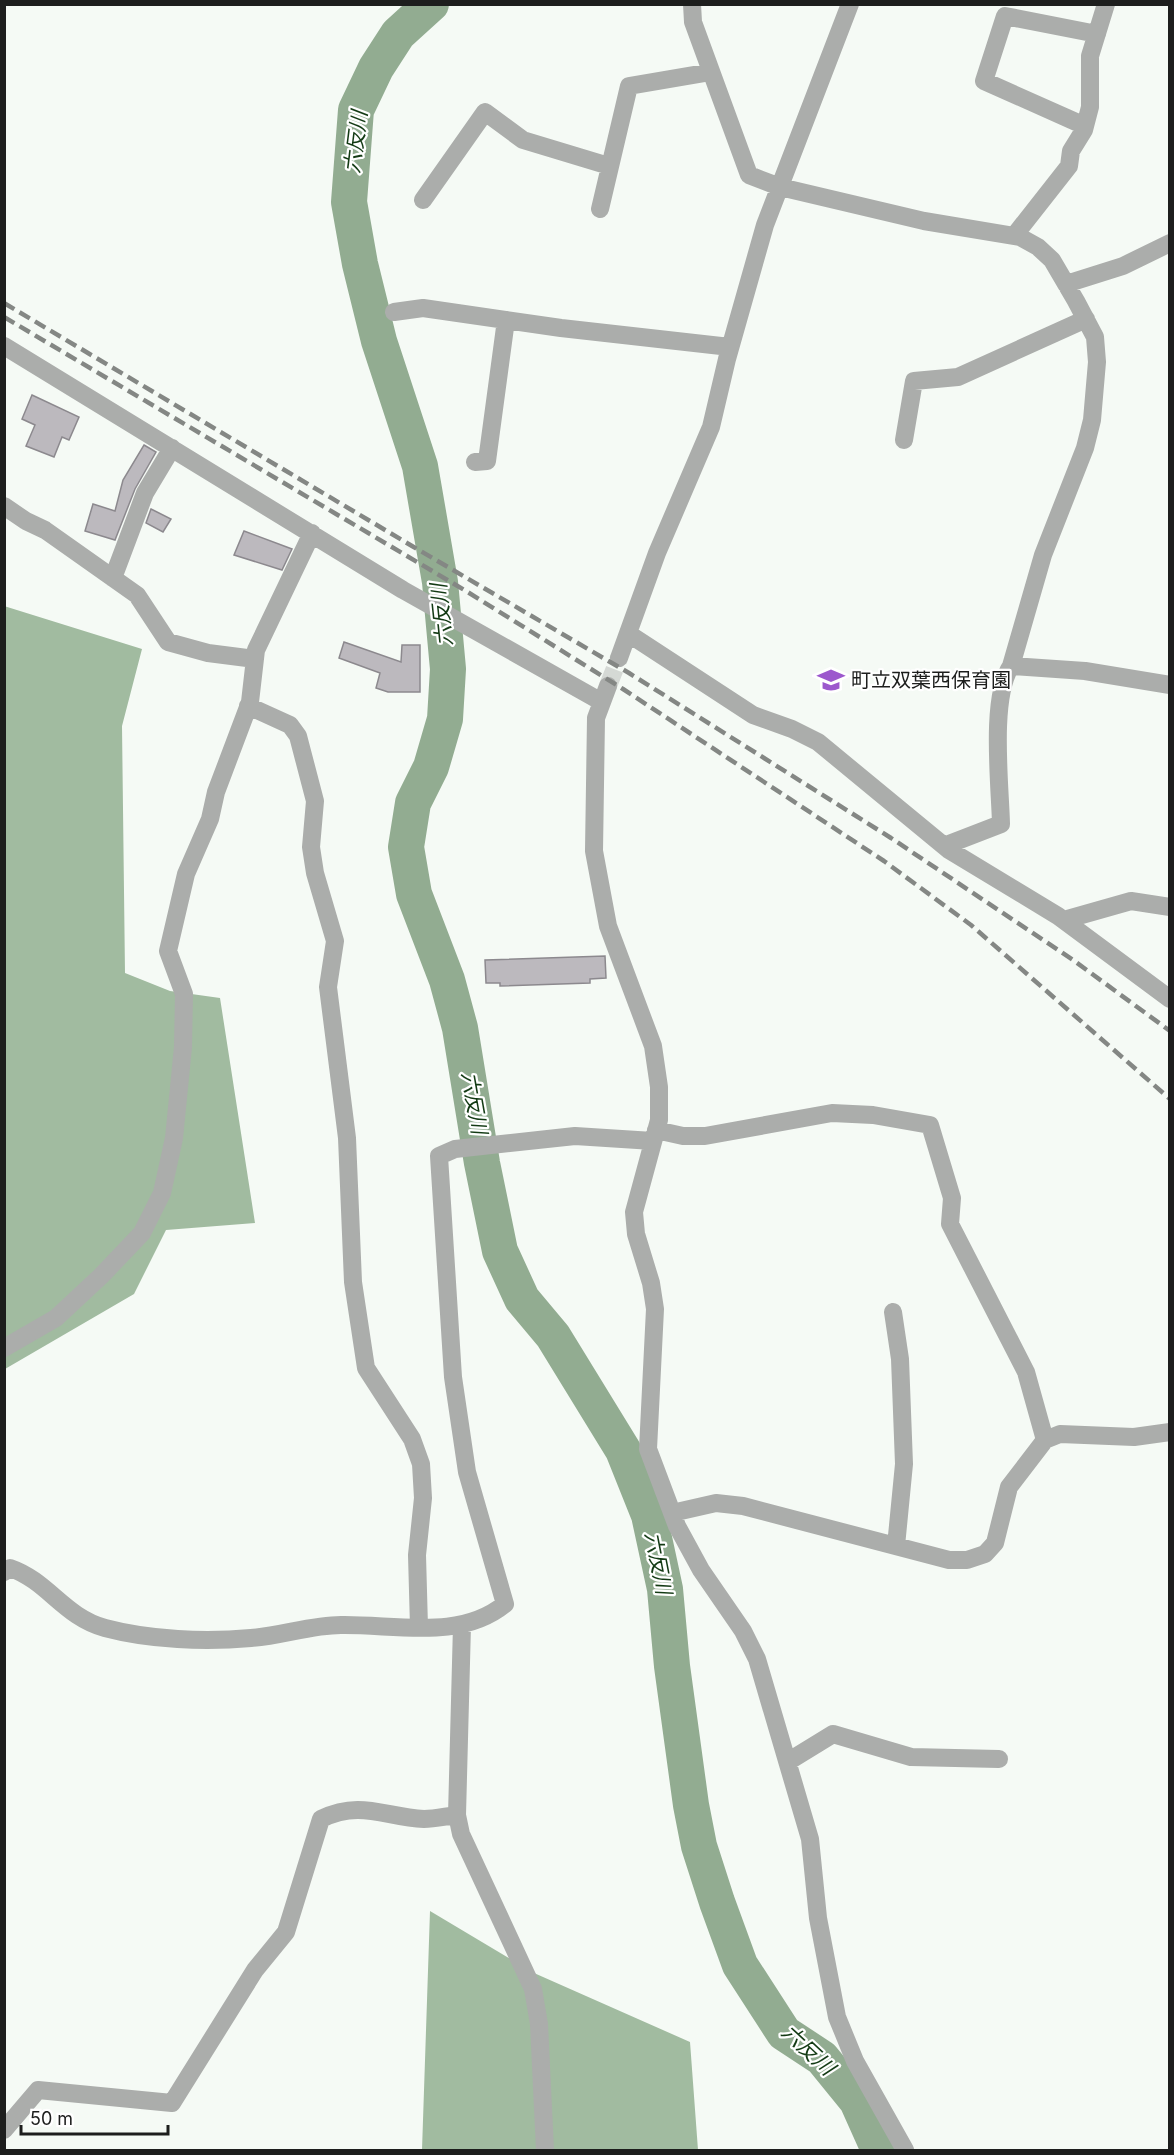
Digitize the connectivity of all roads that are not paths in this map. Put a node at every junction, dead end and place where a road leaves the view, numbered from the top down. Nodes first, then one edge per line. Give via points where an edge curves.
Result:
1 (692, 4) edge
2 (850, 4) edge
3 (1106, 4) edge
4 (1097, 34) junction
5 (711, 72) junction
6 (1085, 126) junction
7 (609, 166) junction
8 (780, 187) junction
9 (423, 200) dead end
10 (600, 208) dead end
11 (1014, 236) junction
12 (1170, 243) edge
13 (1066, 284) junction
14 (394, 312) dead end
15 (1086, 319) junction
16 (506, 320) junction
17 (4, 346) edge
18 (730, 347) junction
19 (904, 440) dead end
20 (172, 448) junction
21 (475, 462) dead end
22 (4, 506) edge
23 (312, 533) junction
24 (113, 578) junction
25 (629, 634) junction
26 (619, 658) tunnel mouth
27 (255, 659) junction
28 (1011, 666) junction
29 (1170, 685) edge
30 (248, 706) junction
31 (944, 846) junction
32 (1170, 907) edge
33 (1064, 920) junction
34 (1170, 999) edge
35 (655, 1135) junction
36 (893, 1312) dead end
37 (4, 1348) edge
38 (1170, 1432) edge
39 (1045, 1440) junction
40 (672, 1513) junction
41 (896, 1546) junction
42 (4, 1572) edge
43 (462, 1625) junction
44 (419, 1627) junction
45 (999, 1759) dead end
46 (789, 1761) junction
47 (458, 1815) junction
48 (4, 2130) edge
49 (545, 2151) edge
50 (904, 2151) edge

1 - 5 street via 693,22
2 - 8 street
3 - 4 street
4 - 6 street via 1090,56 1090,107
4 - 6 street via 1005,16 984,81
5 - 7 street via 629,86
5 - 8 street via 749,175
6 - 11 street via 1071,152 1069,166
7 - 9 street via 523,140 485,112
7 - 10 street
8 - 11 street via 924,221
8 - 18 street
11 - 13 street via 1038,247 1052,260
12 - 13 street via 1123,266
13 - 15 street
14 - 16 street via 423,308
15 - 19 street via 958,377 914,381
15 - 28 street via 1095,338 1097,362 1092,420 1043,555
16 - 18 street
16 - 21 street via 488,461
17 - 20 street
18 - 25 street via 711,427 657,553
20 - 23 street
20 - 24 street via 145,493
22 - 24 street
23 - 27 street
23 - 35 street via 468,626 604,693 596,718 594,851 608,926 653,1046 659,1087
24 - 27 street via 137,595 168,642 208,653
25 - 26 street
25 - 31 street via 753,716 818,742
27 - 30 street
28 - 29 street via 1085,671
28 - 31 street via 1002,680 999,711 1001,824
30 - 37 street via 210,819 186,874 168,951 184,994 183,1047 174,1138 162,1193 142,1233 101,1276 56,1318
30 - 44 street via 290,725 298,735 315,801 311,847 335,941 328,987 347,1138 353,1282 366,1368 412,1439 422,1464 417,1555
31 - 33 street
32 - 33 street via 1131,901
33 - 34 street
35 - 39 street via 705,1136 832,1113 930,1125 952,1198 950,1224 1026,1372
35 - 40 street via 634,1212 655,1309 648,1449
35 - 43 street via 575,1136 497,1143 455,1149 439,1156 453,1377 467,1472 505,1604
36 - 41 street via 900,1359 904,1464
38 - 39 street via 1134,1437 1060,1434
39 - 41 street via 1009,1487 995,1543 985,1554 968,1560 949,1560
40 - 41 street via 716,1503 743,1506
40 - 46 street via 701,1570 743,1631 757,1659
42 - 44 street via 10,1568 27,1574 77,1618 106,1629 169,1638 252,1638 339,1625
43 - 44 street
43 - 47 street
45 - 46 street via 911,1757 833,1734
46 - 50 street via 810,1839 818,1918 837,2017 855,2061
47 - 48 street via 424,1819 362,1808 339,1811 321,1819 286,1932 255,1970 172,2103 38,2090
47 - 49 street via 460,1834 533,1989 539,2024

